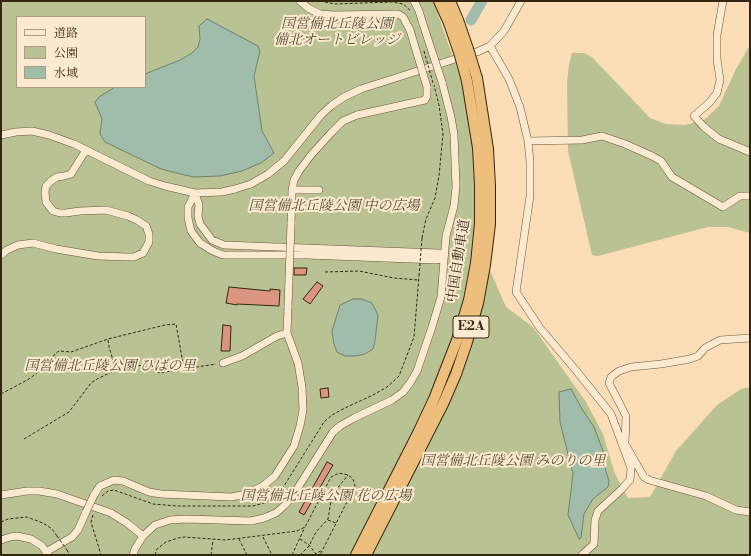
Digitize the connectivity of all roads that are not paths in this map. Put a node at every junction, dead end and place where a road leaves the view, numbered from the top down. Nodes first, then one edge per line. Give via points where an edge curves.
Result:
1 (300, 1) edge
2 (414, 1) edge
3 (440, 1) edge
4 (450, 1) edge
5 (521, 1) edge
6 (723, 1) edge
7 (453, 22) junction
8 (490, 46) junction
9 (472, 80) junction
10 (1, 135) edge
11 (528, 141) junction
12 (86, 150) junction
13 (750, 152) edge
14 (292, 190) junction
15 (319, 190) dead end
16 (195, 192) junction
17 (750, 196) edge
18 (1, 255) edge
19 (444, 256) junction
20 (287, 333) junction
21 (750, 338) edge
22 (223, 363) road end
23 (623, 442) junction
24 (1, 495) edge
25 (750, 512) edge
26 (143, 536) junction
27 (1, 540) edge
28 (47, 554) edge
29 (133, 555) edge
30 (356, 555) edge
31 (366, 555) edge
32 (582, 555) edge

1 - 14 street, bridge via 320,14 398,14 403,17 430,86 424,100 357,115 344,121 303,166 294,180
2 - 19 street, bridge via 420,11 442,82 454,134 456,187
3 - 7 highway, 中国自動車道 / E2A
4 - 7 highway, 中国自動車道 / E2A
5 - 8 street via 504,31
6 - 13 street via 717,35 716,59 720,80 717,93 694,116 718,138
7 - 9 highway, 中国自動車道 / E2A, bridge via 468,49
8 - 11 street via 509,80 520,107
8 - 16 street via 344,97 321,115 284,161 268,174 235,189 222,192
9 - 30 highway, 中国自動車道 / E2A via 478,148 480,223 476,262 468,300 457,340 434,399
9 - 31 highway, 中国自動車道 / E2A via 487,142 490,186 489,231 478,303 456,374 443,404
10 - 12 street via 32,131 64,140
11 - 17 street via 576,140 602,136 661,162 672,177 723,207 740,196
11 - 23 street via 530,196 516,292 540,328 611,414
12 - 16 street via 149,182
12 - 18 street via 71,174 57,177 46,186 46,202 53,211 60,213 106,210 137,220 146,226 149,234 149,242 143,253 127,258 98,256 33,243 18,245
14 - 15 street
14 - 20 street, bridge
16 - 19 street via 200,224 212,240 224,245 430,252
16 - 19 street via 188,207 191,231 200,244 223,255 437,260
19 - 26 street via 439,305 417,371 410,383 392,400 354,418 333,432 285,505 276,513 251,521 170,520 155,525
20 - 22 street
20 - 28 street, bridge via 298,362 303,410 294,446 274,476 248,494 231,497 155,493 114,480 100,486 94,495 90,513 72,537
21 - 23 street via 720,340 690,359 631,367 611,377 609,383 626,416
23 - 25 street via 644,477 649,480 706,496 736,510
23 - 32 street via 631,468 630,480 598,511 594,544
24 - 26 street via 27,491 57,494 111,513
26 - 29 street
27 - 28 street via 17,536 31,539 42,546

